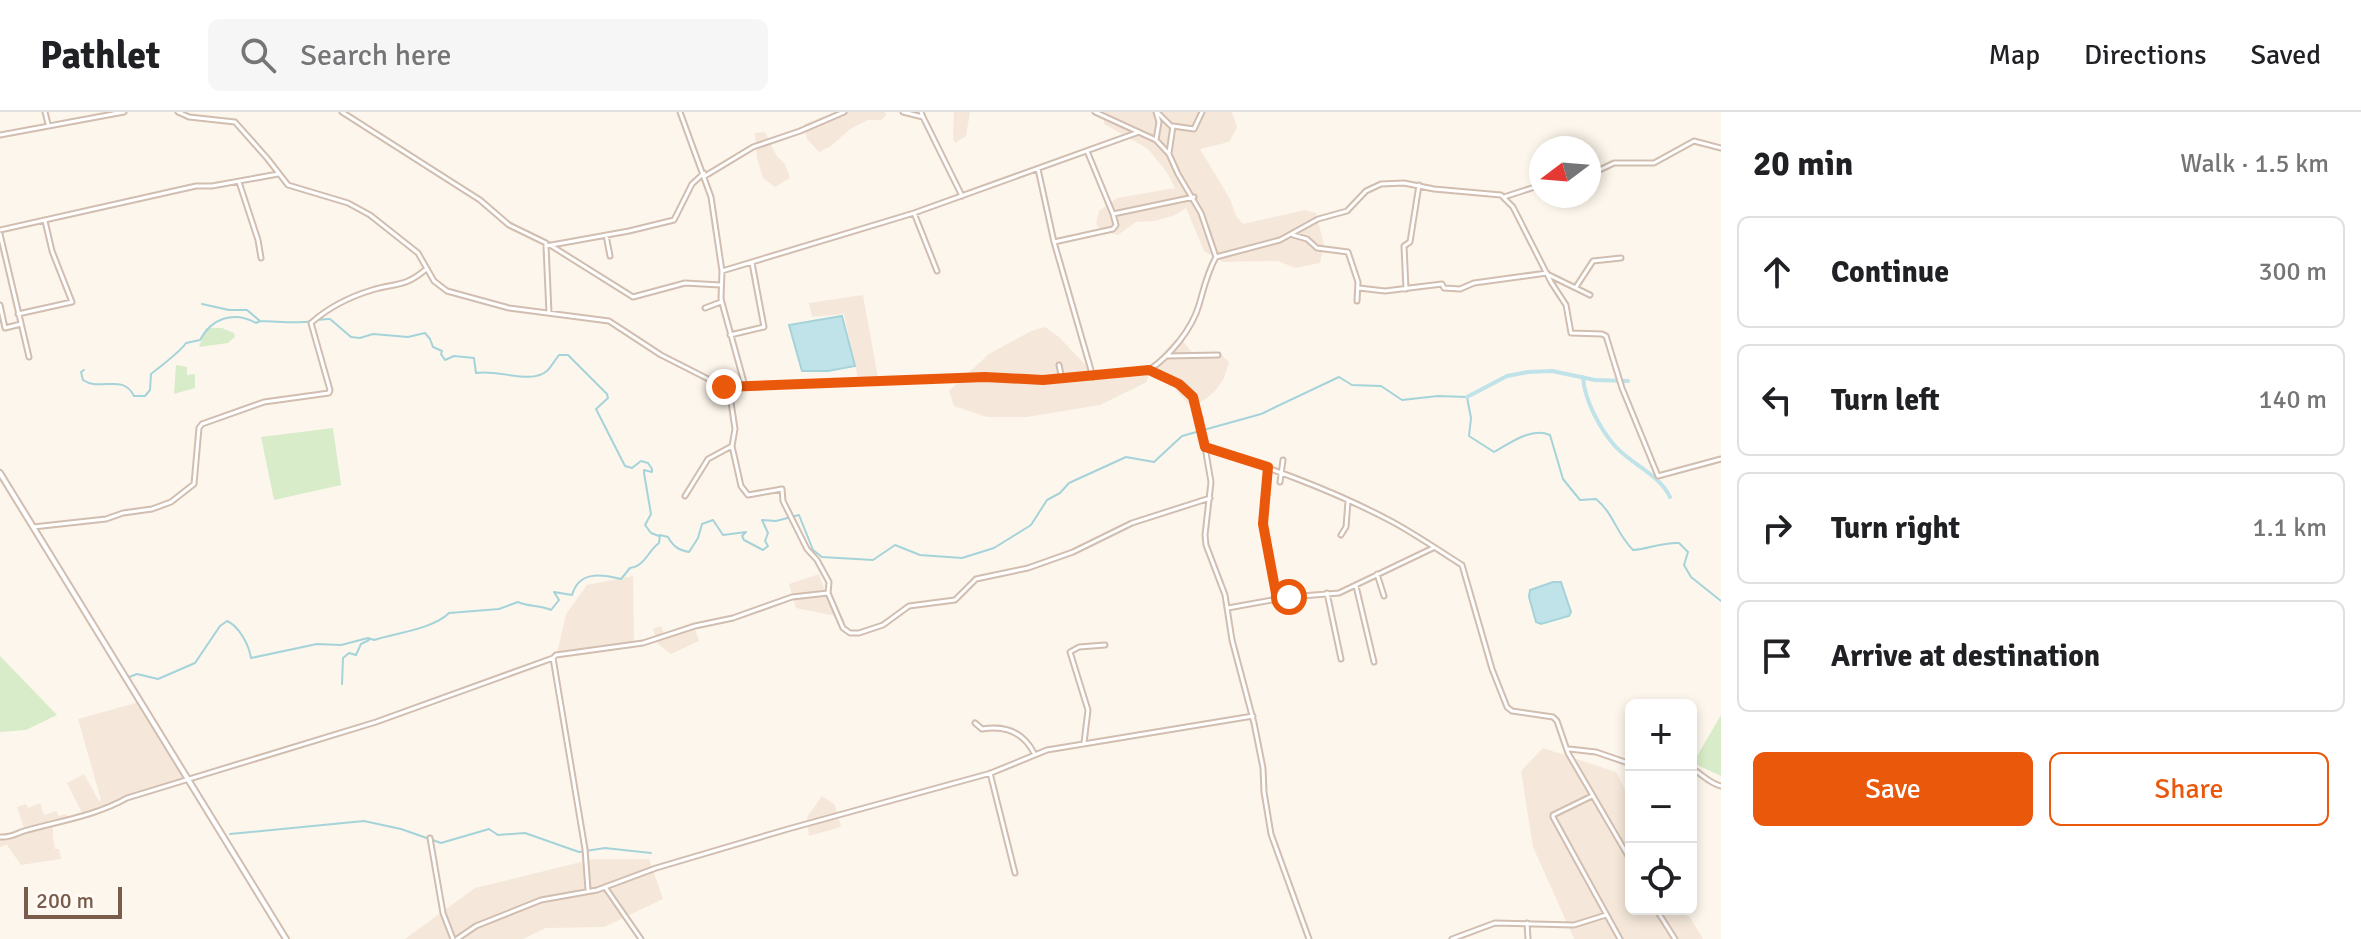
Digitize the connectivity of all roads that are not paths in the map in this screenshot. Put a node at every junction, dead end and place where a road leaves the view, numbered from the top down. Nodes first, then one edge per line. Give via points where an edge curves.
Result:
1 (45, 112) edge
2 (124, 112) edge
3 (178, 112) edge
4 (342, 112) edge
5 (680, 112) edge
6 (844, 112) edge
7 (903, 112) edge
8 (921, 112) edge
9 (1095, 112) edge
10 (1156, 112) edge
11 (1202, 112) edge
12 (923, 117) junction
13 (48, 124) junction
14 (1173, 126) junction
15 (1139, 132) junction
16 (0, 135) edge
17 (1156, 140) junction
18 (1721, 148) edge
19 (1087, 151) junction
20 (1169, 154) junction
21 (1038, 169) junction
22 (1601, 169) edge
23 (279, 174) junction
24 (704, 175) junction
25 (239, 182) junction
26 (1419, 185) junction
27 (1529, 189) edge
28 (962, 196) junction
29 (1194, 197) junction
30 (1504, 197) junction
31 (914, 213) junction
32 (1113, 214) junction
33 (45, 221) junction
34 (0, 232) edge
35 (606, 235) junction
36 (1292, 235) junction
37 (1054, 242) junction
38 (548, 246) junction
39 (610, 256) dead end
40 (1216, 257) junction
41 (261, 258) dead end
42 (1621, 258) dead end
43 (752, 263) junction
44 (426, 269) junction
45 (722, 271) junction
46 (937, 271) dead end
47 (1548, 274) junction
48 (720, 285) junction
49 (1576, 287) junction
50 (1359, 288) junction
51 (1406, 289) junction
52 (1590, 295) dead end
53 (1357, 301) dead end
54 (721, 302) junction
55 (0, 305) edge
56 (705, 308) dead end
57 (549, 313) junction
58 (18, 314) junction
59 (21, 324) junction
60 (730, 335) junction
61 (1218, 355) dead end
62 (1165, 356) junction
63 (29, 357) dead end
64 (1059, 365) dead end
65 (1149, 370) junction
66 (1093, 377) junction
67 (1062, 379) junction
68 (729, 387) junction
69 (745, 387) junction
70 (732, 446) junction
71 (1205, 447) junction
72 (1721, 459) edge
73 (1283, 460) dead end
74 (1268, 467) junction
75 (1281, 472) junction
76 (0, 473) edge
77 (1280, 482) dead end
78 (685, 496) dead end
79 (1210, 498) junction
80 (1348, 501) junction
81 (33, 527) junction
82 (1341, 535) dead end
83 (1434, 547) junction
84 (1377, 574) junction
85 (1356, 586) junction
86 (828, 593) junction
87 (1327, 593) junction
88 (1384, 596) dead end
89 (1277, 599) junction
90 (1228, 608) junction
91 (1105, 645) dead end
92 (553, 658) junction
93 (1341, 659) dead end
94 (1374, 662) dead end
95 (1253, 716) junction
96 (975, 723) dead end
97 (1084, 743) junction
98 (1567, 749) junction
99 (1034, 753) junction
100 (1625, 762) edge
101 (1697, 771) edge
102 (990, 773) junction
103 (189, 779) junction
104 (1721, 786) edge
105 (1593, 796) junction
106 (0, 837) edge
107 (430, 838) dead end
108 (1625, 851) edge
109 (1015, 873) dead end
110 (605, 887) junction
111 (588, 891) junction
112 (1606, 915) junction
113 (1660, 915) edge
114 (1527, 923) junction
115 (286, 939) edge
116 (455, 939) edge
117 (641, 939) edge
118 (1309, 939) edge
119 (1452, 939) edge
120 (1528, 939) edge
121 (1620, 939) edge
122 (1675, 939) edge

1 - 13 street
2 - 13 street
3 - 23 street via 235,122
4 - 38 street
5 - 24 street
6 - 24 street via 753,147
7 - 12 street
8 - 12 street
9 - 15 street
10 - 14 street
10 - 17 street
11 - 14 street via 1194,129
12 - 28 street
13 - 16 street
14 - 20 street
15 - 17 street
15 - 19 street
17 - 20 street
18 - 22 street via 1694,141 1654,163 1614,163
19 - 21 street
19 - 32 street
20 - 29 street
21 - 28 street
21 - 37 street
23 - 25 street
23 - 44 street via 293,188 348,203 370,215 418,253
24 - 35 street via 692,184 674,220
24 - 45 street
25 - 33 street via 196,186
25 - 41 street
26 - 30 street
26 - 36 street via 1374,186 1347,211 1318,219
26 - 51 street via 1410,242 1404,246
27 - 30 street
28 - 31 street
29 - 32 street
29 - 40 street
30 - 47 street
31 - 43 street
31 - 46 street
32 - 37 street via 1113,229
33 - 34 street
33 - 58 street via 72,302
34 - 58 street
35 - 38 street
35 - 39 street
36 - 40 street
36 - 50 street via 1317,248 1348,252
37 - 66 street
38 - 48 street via 633,297 685,283
38 - 57 street
40 - 62 street via 1193,321
42 - 49 street via 1597,258
43 - 45 street
43 - 60 street via 764,327
44 - 57 street via 447,291
44 - 81 street via 412,281 350,298 316,318 311,323 329,393 264,402 202,424 194,484 171,502 106,519
45 - 48 street
47 - 49 street
47 - 51 street via 1460,289 1442,284
47 - 72 street via 1566,305 1568,330 1606,336 1658,476
48 - 54 street
49 - 52 street
50 - 51 street
50 - 53 street
54 - 56 street
54 - 60 street
55 - 59 street via 5,328
57 - 68 street via 609,321 661,355
58 - 59 street
59 - 63 street
60 - 69 street
61 - 62 street
62 - 65 street
64 - 67 street
65 - 66 street
65 - 71 street via 1193,397
66 - 67 street
67 - 69 street
68 - 69 street
68 - 70 street
70 - 78 street via 708,459
70 - 86 street via 745,493 782,489 807,549 829,582
71 - 74 street
71 - 79 street
73 - 75 street
74 - 75 street
74 - 89 street via 1263,524
75 - 77 street
75 - 80 street
76 - 81 street
79 - 86 street via 1132,523 1028,568 976,579 955,600 909,606 883,625 859,633 843,628
79 - 90 street via 1206,545
80 - 82 street
80 - 83 street
81 - 103 street
83 - 84 street
83 - 98 street via 1462,565 1507,707 1553,717
84 - 85 street
84 - 88 street
85 - 87 street
85 - 94 street
86 - 92 street via 792,597 643,643
87 - 89 street
87 - 93 street
89 - 90 street
90 - 95 street
91 - 97 street via 1070,652 1088,710
92 - 103 street via 376,722
92 - 111 street
95 - 97 street
95 - 118 street via 1271,834
96 - 99 street via 982,729 1010,729
97 - 99 street
98 - 100 street
98 - 105 street
99 - 102 street
101 - 104 street
102 - 109 street
102 - 110 street via 773,833
103 - 106 street via 65,822
103 - 115 street
105 - 108 street
105 - 112 street via 1553,817
107 - 116 street via 443,913
110 - 111 street
110 - 117 street
111 - 116 street via 511,910
112 - 114 street via 1574,925
112 - 121 street
113 - 122 street
114 - 119 street via 1495,923
114 - 120 street

